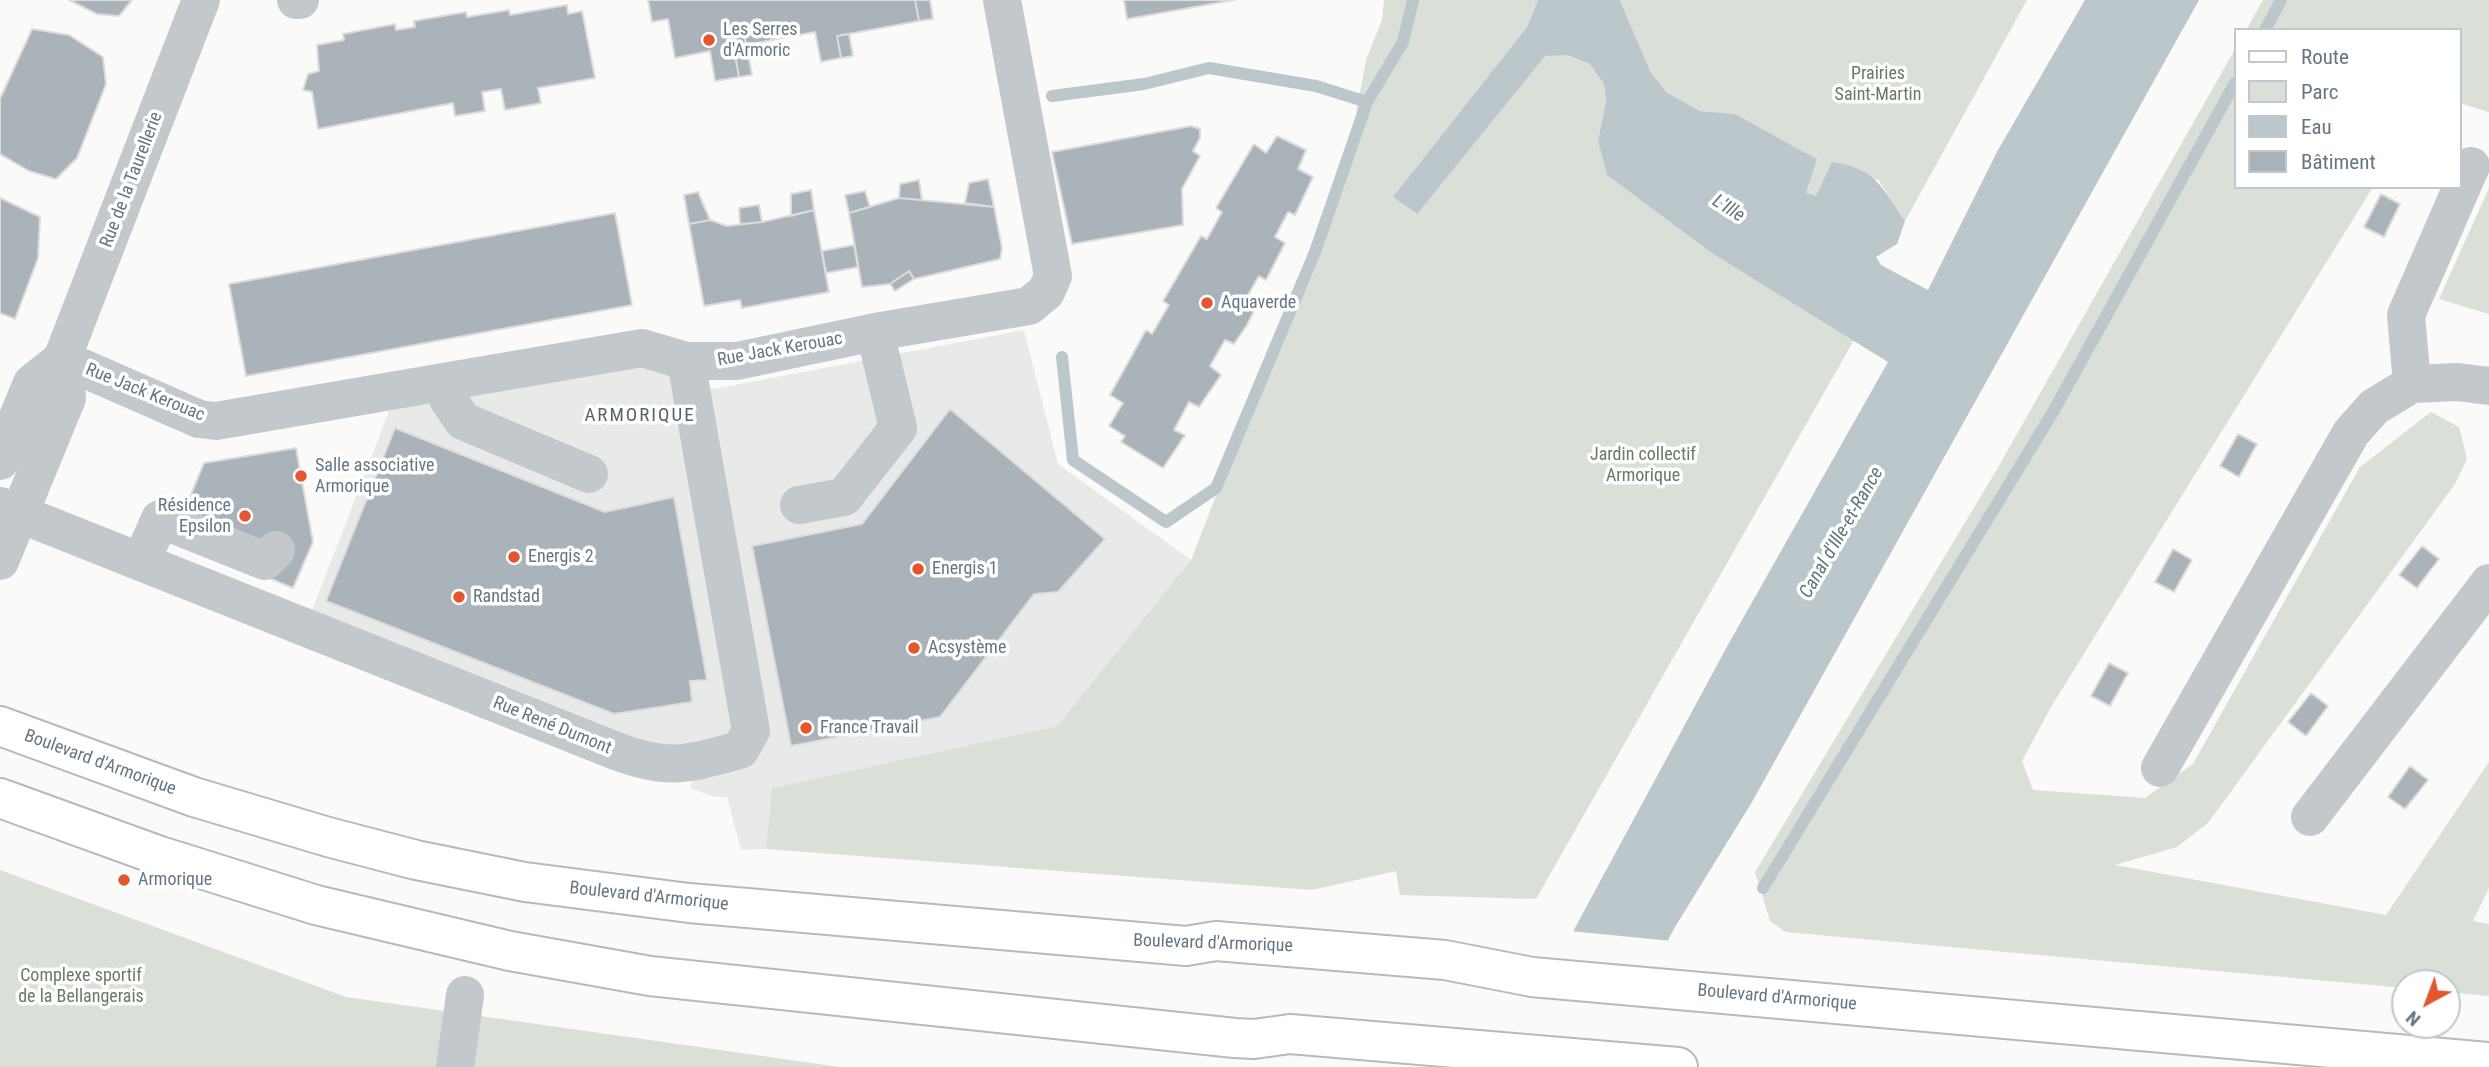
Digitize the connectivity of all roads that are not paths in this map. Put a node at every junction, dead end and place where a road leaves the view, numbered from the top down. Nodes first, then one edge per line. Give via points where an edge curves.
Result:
1 (201, 0) edge
2 (1002, 0) edge
3 (2471, 166) dead end
4 (2461, 189) edge
5 (2461, 189) edge
6 (875, 332) junction
7 (62, 359) junction
8 (686, 361) junction
9 (444, 384) junction
10 (2412, 384) junction
11 (2489, 386) edge
12 (0, 461) edge
13 (589, 474) dead end
14 (799, 505) dead end
15 (9, 510) edge
16 (276, 550) dead end
17 (0, 561) edge
18 (141, 562) junction
19 (2489, 583) edge
20 (0, 726) edge
21 (2160, 768) dead end
22 (0, 798) edge
23 (2310, 817) dead end
24 (465, 995) dead end
25 (2489, 1062) edge
26 (455, 1067) edge
27 (1678, 1067) edge

1 - 7 street, Rue de la Taurellerie
2 - 6 street, Rue Jack Kerouac via 1053,276 1046,292 1029,306
3 - 5 street
4 - 10 street via 2406,315
6 - 8 street, Rue Jack Kerouac via 737,361
6 - 14 street via 898,428 844,497
7 - 9 street, Rue Jack Kerouac via 199,419 216,421
7 - 12 street via 32,383
7 - 15 street, Rue de la Taurellerie via 67,398
8 - 9 street, Rue Jack Kerouac via 642,348
8 - 18 street, Rue René Dumont via 751,731 740,750 676,765 647,763
9 - 13 street via 463,421
10 - 11 street
10 - 21 street via 2374,407 2351,433
15 - 17 street, Rue de la Taurellerie
15 - 18 street, Rue René Dumont
16 - 18 street via 265,561 160,519
19 - 23 street
20 - 25 main road, Boulevard d'Armorique via 194,797 328,837 538,884 689,903 1186,946 1216,941 1453,961 1532,977
22 - 27 main road via 160,856 316,905 405,928 664,977 1235,1038 1290,1034
24 - 26 street

